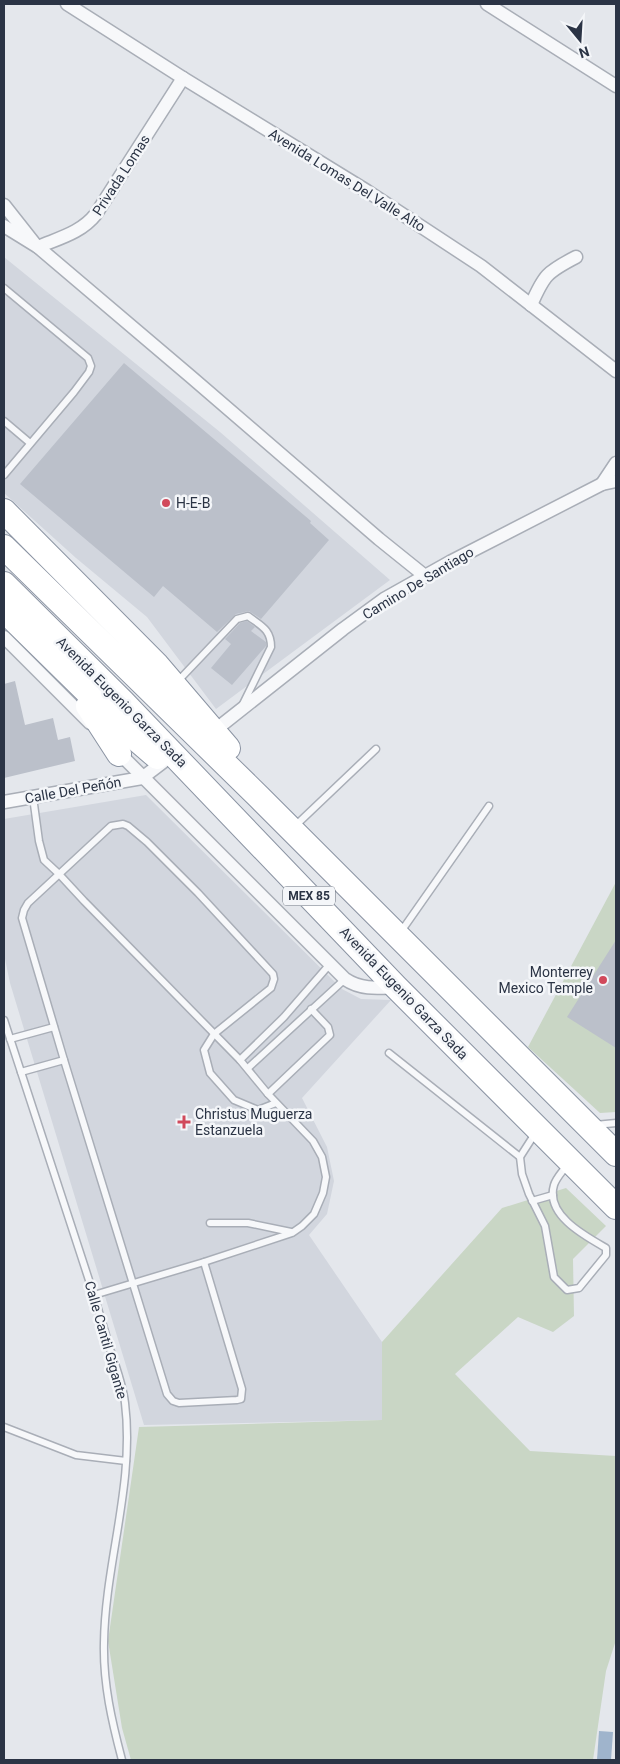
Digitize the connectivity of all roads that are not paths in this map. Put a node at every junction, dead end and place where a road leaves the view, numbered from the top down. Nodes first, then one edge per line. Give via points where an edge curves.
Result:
1 (67, 4) edge
2 (487, 4) edge
3 (183, 78) junction
4 (616, 86) edge
5 (4, 205) edge
6 (4, 226) edge
7 (38, 247) junction
8 (576, 257) dead end
9 (4, 288) edge
10 (531, 305) junction
11 (616, 371) edge
12 (4, 421) edge
13 (30, 443) junction
14 (616, 463) edge
15 (6, 466) edge
16 (4, 475) edge
17 (616, 481) edge
18 (602, 484) junction
19 (4, 511) edge
20 (4, 547) edge
21 (425, 576) junction
22 (4, 584) edge
23 (4, 610) edge
24 (4, 637) edge
25 (62, 667) junction
26 (174, 685) junction
27 (240, 710) junction
28 (214, 731) junction
29 (376, 749) dead end
30 (119, 754) junction
31 (163, 762) junction
32 (142, 778) junction
33 (33, 797) junction
34 (259, 797) junction
35 (216, 798) junction
36 (4, 802) edge
37 (489, 806) dead end
38 (291, 829) junction
39 (60, 874) junction
40 (398, 936) junction
41 (330, 964) junction
42 (345, 979) junction
43 (396, 987) junction
44 (311, 1009) junction
45 (4, 1020) edge
46 (54, 1027) junction
47 (214, 1034) junction
48 (10, 1039) junction
49 (389, 1052) dead end
50 (64, 1060) junction
51 (240, 1060) junction
52 (248, 1068) junction
53 (21, 1072) junction
54 (268, 1094) junction
55 (276, 1103) junction
56 (616, 1123) edge
57 (588, 1126) junction
58 (538, 1129) junction
59 (616, 1154) edge
60 (520, 1157) junction
61 (570, 1161) junction
62 (553, 1195) junction
63 (532, 1201) junction
64 (616, 1207) edge
65 (210, 1222) dead end
66 (292, 1233) junction
67 (204, 1262) junction
68 (132, 1283) junction
69 (94, 1295) junction
70 (4, 1427) edge
71 (126, 1461) junction
72 (122, 1760) edge

1 - 3 street, Avenida Lomas Del Valle Alto
2 - 4 street
3 - 7 street, Privada Lomas via 88,224
3 - 10 street, Avenida Lomas Del Valle Alto via 367,191 481,266
5 - 7 street
6 - 7 street
7 - 21 street
8 - 10 street via 553,269 540,282
9 - 13 lane via 91,362 89,372 74,392
10 - 11 street, Avenida Lomas Del Valle Alto
12 - 13 lane
13 - 15 lane
14 - 18 street
15 - 16 lane
17 - 18 street, Camino De Santiago
18 - 21 street, Camino De Santiago
19 - 26 highway
20 - 34 highway, Avenida Eugenio Garza Sada / MEX 85
21 - 27 street, Camino De Santiago via 343,629
22 - 35 highway, Avenida Eugenio Garza Sada / MEX 85
23 - 25 highway
24 - 30 street
25 - 30 highway
25 - 31 highway
26 - 27 lane via 237,619 248,616 271,636 270,647
26 - 28 highway
27 - 28 street, Camino De Santiago
28 - 34 highway via 254,779
29 - 38 lane
30 - 32 street
31 - 32 street
31 - 35 highway
32 - 33 street, Calle Del Peñón
32 - 41 street
33 - 36 street, Calle Del Peñón
33 - 39 lane via 44,860
34 - 38 highway, Avenida Eugenio Garza Sada / MEX 85
35 - 43 highway, Avenida Eugenio Garza Sada / MEX 85
37 - 40 lane
38 - 40 highway, Avenida Eugenio Garza Sada / MEX 85
39 - 46 lane via 28,903 22,918
39 - 47 lane
39 - 47 lane via 111,826 123,824 146,842 198,894 273,974 274,979 271,988
40 - 57 highway, Avenida Eugenio Garza Sada / MEX 85
41 - 42 street
41 - 51 lane via 284,1017
42 - 43 street via 368,988
42 - 44 lane
43 - 58 highway, Avenida Eugenio Garza Sada / MEX 85
44 - 52 lane
44 - 54 lane via 328,1027 330,1035
45 - 48 lane, Calle Cantil Gigante
46 - 48 lane
46 - 50 lane
47 - 51 lane
47 - 55 lane via 204,1050 210,1073 234,1100 258,1110
48 - 53 lane, Calle Cantil Gigante
49 - 60 lane
50 - 53 lane
50 - 68 lane
51 - 52 lane
52 - 54 lane
53 - 69 lane, Calle Cantil Gigante
54 - 55 lane
55 - 66 lane via 313,1141 322,1157 326,1177 324,1193 314,1214
56 - 57 lane
57 - 59 highway, Avenida Eugenio Garza Sada / MEX 85
58 - 60 lane
58 - 61 highway, Avenida Eugenio Garza Sada / MEX 85
60 - 63 lane via 522,1174
61 - 62 lane via 554,1184
61 - 64 highway, Avenida Eugenio Garza Sada / MEX 85
62 - 63 lane
62 - 63 lane via 556,1206 569,1225 606,1248 606,1255 579,1288 567,1290 554,1277 545,1226
65 - 66 lane via 248,1223
66 - 67 lane
67 - 68 lane
67 - 68 lane via 242,1389 238,1400 179,1403 169,1398
68 - 69 lane
69 - 71 lane, Calle Cantil Gigante via 126,1403
70 - 71 lane via 76,1455
71 - 72 lane, Calle Cantil Gigante via 104,1643 105,1685

